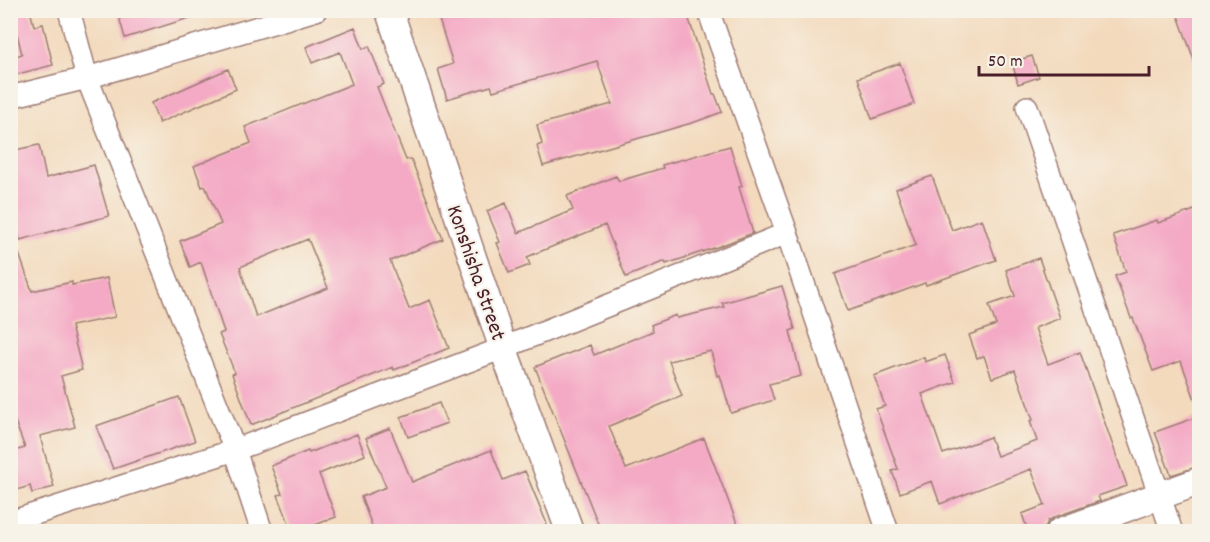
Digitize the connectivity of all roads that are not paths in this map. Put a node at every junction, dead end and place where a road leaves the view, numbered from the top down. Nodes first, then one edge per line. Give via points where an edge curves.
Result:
1 (69, 10) edge
2 (316, 10) edge
3 (389, 10) edge
4 (708, 10) edge
5 (87, 78) junction
6 (10, 97) edge
7 (1027, 107) dead end
8 (787, 233) junction
9 (503, 348) junction
10 (235, 450) junction
11 (1200, 481) edge
12 (1160, 495) junction
13 (10, 522) edge
14 (262, 531) edge
15 (570, 531) edge
16 (888, 531) edge
17 (1060, 531) edge
18 (1172, 531) edge

1 - 5 street
2 - 5 street
3 - 9 street, Konshisha Street
4 - 8 street
5 - 6 street
5 - 10 street
7 - 12 street
8 - 9 street
8 - 16 street
9 - 10 street
9 - 15 street, Konshisha Street
10 - 13 street
10 - 14 street
11 - 12 street
12 - 17 street
12 - 18 street

